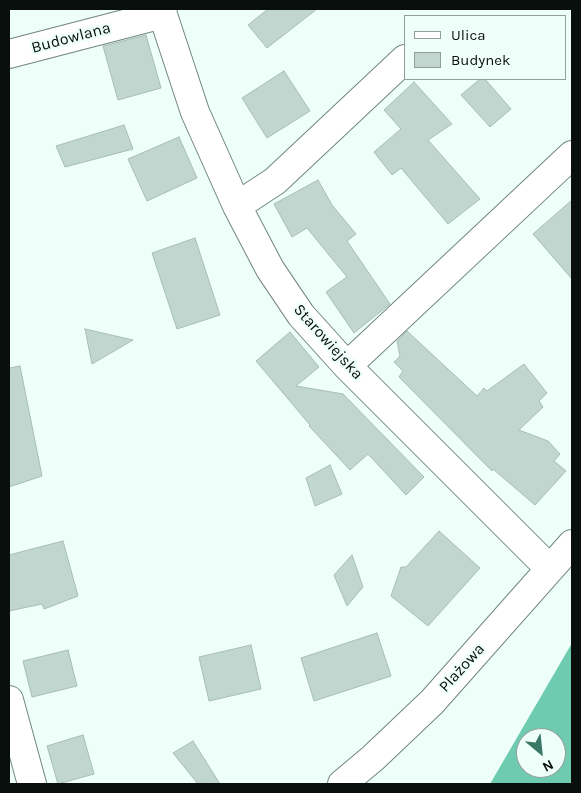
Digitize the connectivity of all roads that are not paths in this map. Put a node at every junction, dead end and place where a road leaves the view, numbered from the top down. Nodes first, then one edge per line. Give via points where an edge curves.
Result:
1 (162, 11) edge
2 (9, 54) edge
3 (404, 60) edge
4 (572, 155) edge
5 (237, 206) junction
6 (347, 366) junction
7 (572, 544) edge
8 (550, 568) junction
9 (9, 700) edge
10 (32, 784) edge
11 (342, 784) edge

1 - 2 street, Budowlana
1 - 5 street, Starowiejska via 195,112
3 - 5 street via 275,181
4 - 6 street
5 - 6 street, Starowiejska via 270,269 301,315
6 - 8 street, Starowiejska
7 - 8 street, Plażowa
8 - 11 street, Plażowa via 432,702
9 - 10 street

